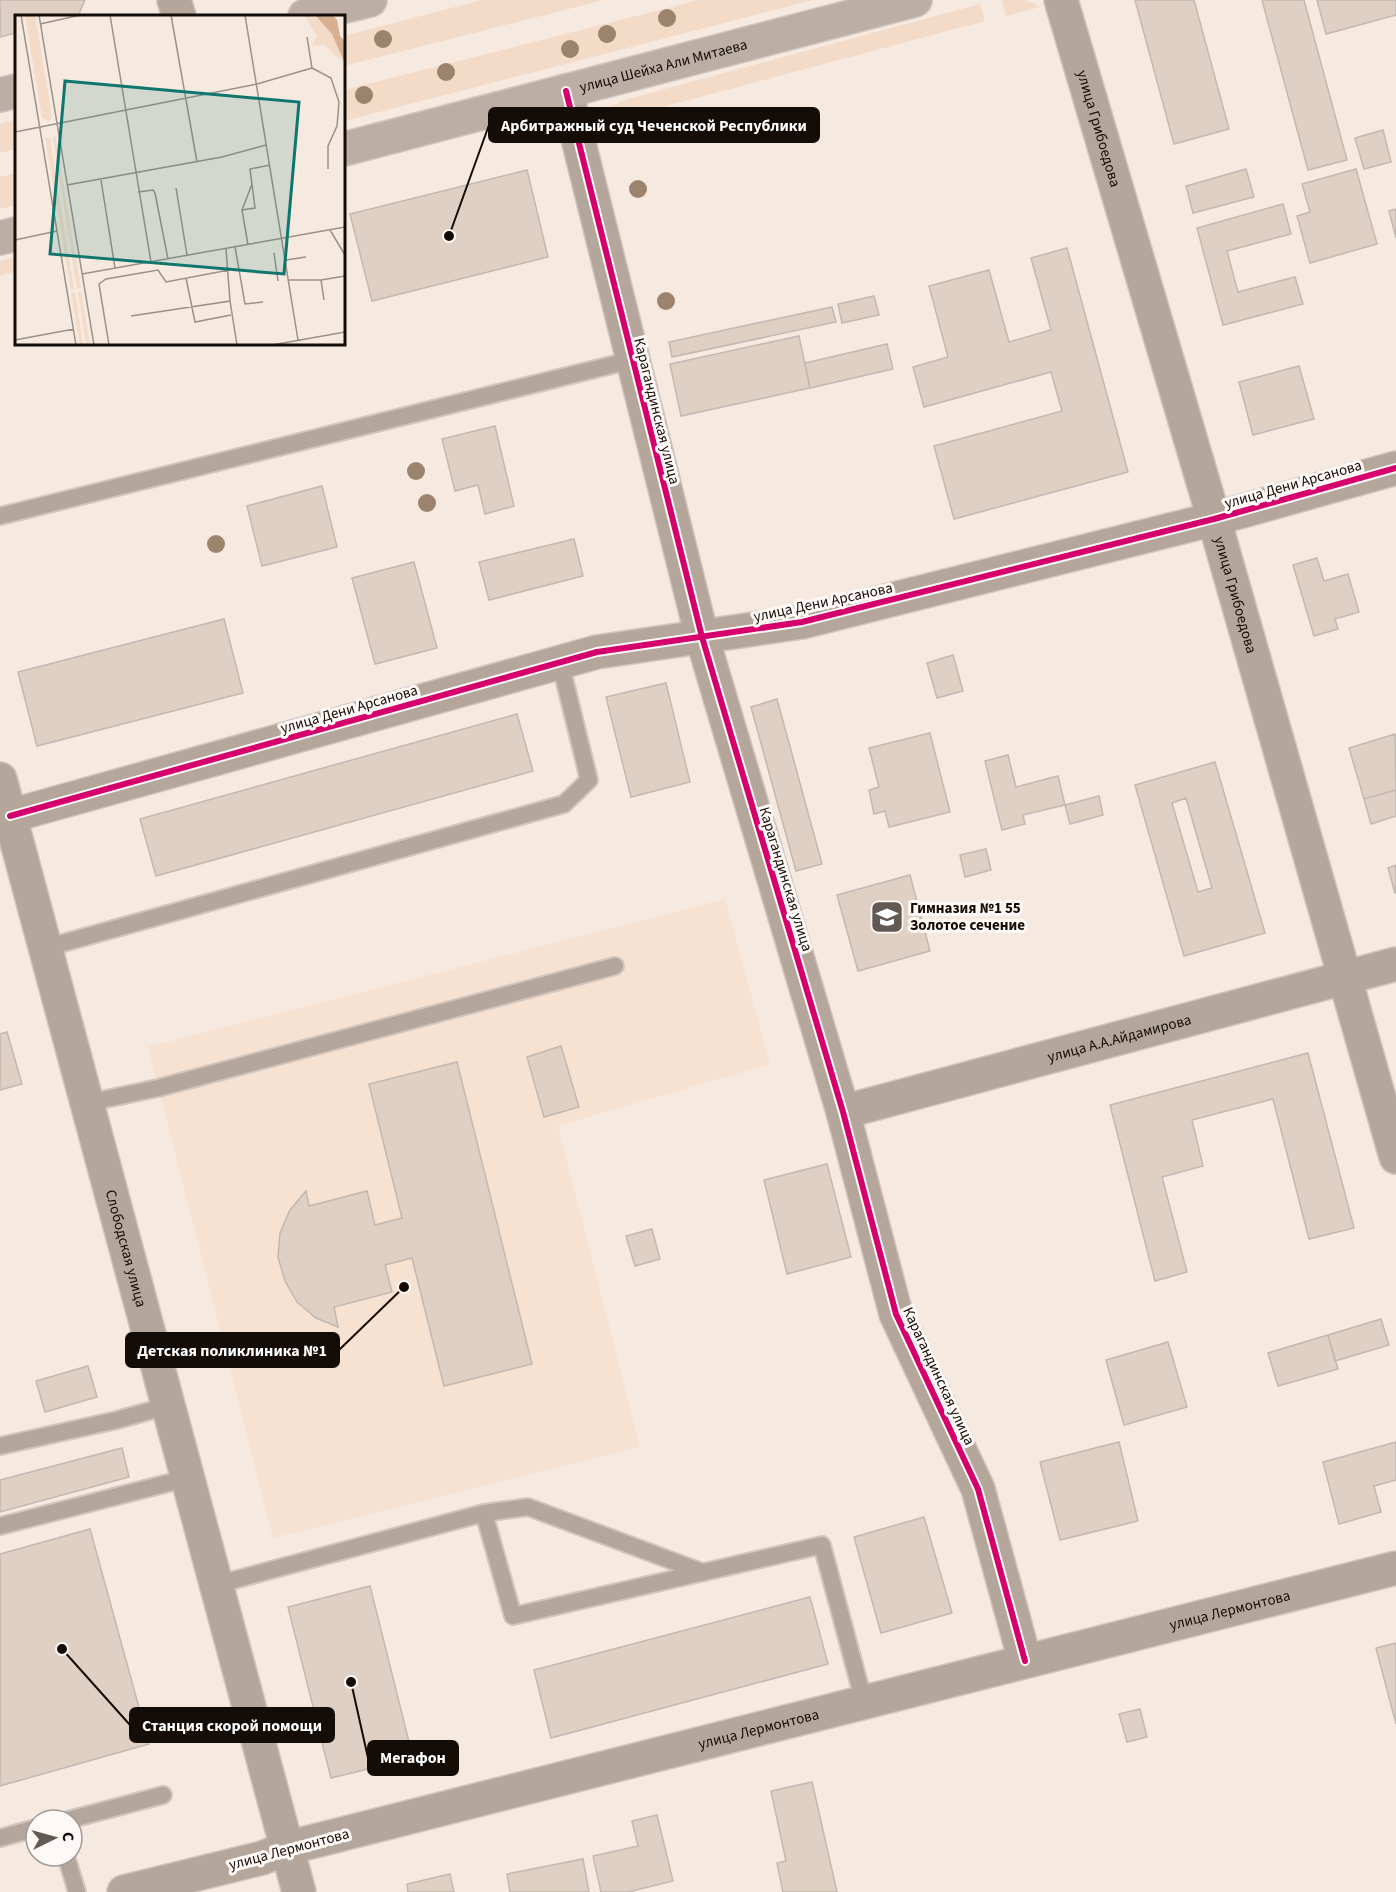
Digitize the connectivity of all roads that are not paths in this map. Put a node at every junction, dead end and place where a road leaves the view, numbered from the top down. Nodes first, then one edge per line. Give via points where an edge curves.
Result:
1 (174, 0) edge
2 (370, 0) edge
3 (915, 0) edge
4 (1061, 0) edge
5 (179, 15) edge
6 (309, 15) edge
7 (15, 91) edge
8 (566, 91) junction
9 (0, 95) edge
10 (345, 149) edge
11 (15, 234) edge
12 (0, 238) edge
13 (632, 360) junction
14 (1396, 468) edge
15 (0, 516) edge
16 (1214, 519) junction
17 (702, 637) junction
18 (560, 662) junction
19 (0, 779) edge
20 (10, 816) junction
21 (45, 948) junction
22 (1396, 964) edge
23 (615, 966) dead end
24 (1345, 977) junction
25 (87, 1103) junction
26 (843, 1112) junction
27 (1396, 1156) edge
28 (167, 1406) junction
29 (0, 1444) edge
30 (188, 1478) junction
31 (484, 1513) junction
32 (0, 1526) edge
33 (1396, 1568) edge
34 (702, 1573) junction
35 (215, 1585) junction
36 (1025, 1660) junction
37 (864, 1702) junction
38 (163, 1795) dead end
39 (84, 1816) edge
40 (24, 1831) edge
41 (0, 1838) edge
42 (287, 1848) junction
43 (70, 1868) edge
44 (77, 1892) edge
45 (124, 1892) edge
46 (299, 1892) edge

1 - 5 street
2 - 6 main road
3 - 8 main road, улица Шейха Али Митаева
4 - 16 street, улица Грибоедова
7 - 9 main road
8 - 10 main road, улица Шейха Али Митаева
8 - 13 street, Карагандинская улица
11 - 12 main road
13 - 15 lane
13 - 17 street, Карагандинская улица
14 - 16 street, улица Дени Арсанова
16 - 17 street, улица Дени Арсанова via 802,622
16 - 24 street, улица Грибоедова
17 - 18 street, улица Дени Арсанова via 597,652
17 - 26 street, Карагандинская улица
18 - 20 street, улица Дени Арсанова
18 - 21 lane via 589,780 564,804
19 - 20 street, Слободская улица
20 - 21 street, Слободская улица
21 - 25 street, Слободская улица
22 - 24 street, улица А.А.Айдамирова
23 - 25 lane via 158,1088
24 - 26 street, улица А.А.Айдамирова
24 - 27 street, улица Грибоедова
25 - 28 street, Слободская улица
26 - 36 street, Карагандинская улица via 896,1314 978,1489
28 - 29 lane
28 - 30 street, Слободская улица
30 - 32 lane
30 - 35 street, Слободская улица
31 - 34 lane via 528,1507
31 - 34 lane via 513,1616
31 - 35 lane
33 - 36 street, улица Лермонтова
34 - 37 lane via 822,1545
35 - 42 street, Слободская улица
36 - 37 street, улица Лермонтова
37 - 42 street, улица Лермонтова
38 - 39 lane
40 - 41 lane
42 - 45 street, улица Лермонтова via 262,1858
42 - 46 street, Слободская улица
43 - 44 lane

